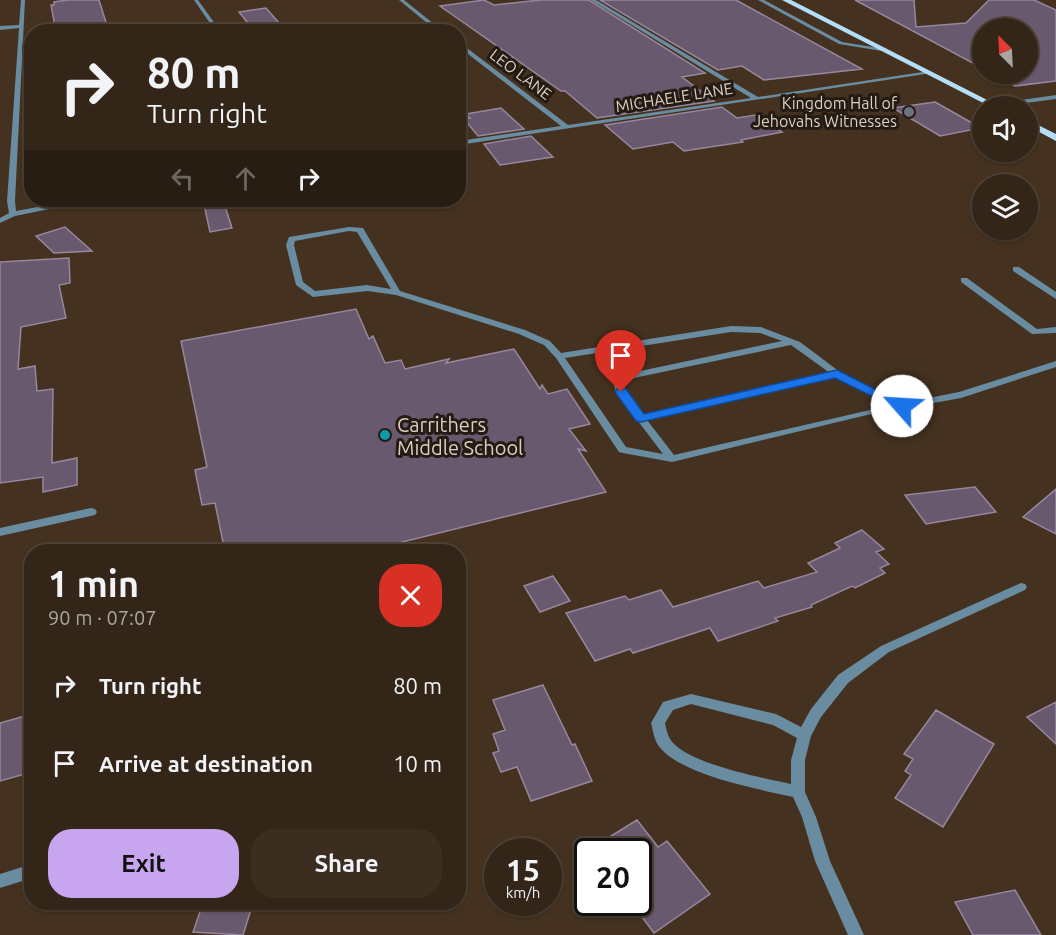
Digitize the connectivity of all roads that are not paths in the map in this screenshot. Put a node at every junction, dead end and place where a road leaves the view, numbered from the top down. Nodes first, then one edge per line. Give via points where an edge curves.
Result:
1 (23, 0) edge
2 (196, 0) edge
3 (400, 0) edge
4 (593, 0) edge
5 (760, 0) edge
6 (786, 0) edge
7 (213, 24) edge
8 (432, 24) edge
9 (22, 26) junction
10 (0, 28) edge
11 (466, 49) edge
12 (882, 49) junction
13 (929, 73) junction
14 (974, 96) edge
15 (1056, 97) edge
16 (756, 98) junction
17 (1038, 100) edge
18 (567, 127) junction
19 (1038, 128) edge
20 (1056, 138) edge
21 (466, 142) edge
22 (48, 207) edge
23 (13, 214) junction
24 (0, 221) edge
25 (1016, 269) dead end
26 (964, 280) dead end
27 (397, 293) junction
28 (1056, 296) edge
29 (1056, 330) edge
30 (791, 342) junction
31 (559, 356) junction
32 (1056, 364) edge
33 (837, 374) junction
34 (902, 406) junction
35 (641, 418) junction
36 (672, 459) junction
37 (91, 512) dead end
38 (0, 532) edge
39 (1021, 587) dead end
40 (804, 735) junction
41 (798, 792) junction
42 (24, 873) edge
43 (0, 880) edge
44 (856, 935) edge

1 - 9 street
2 - 7 street
3 - 8 street
4 - 16 street
5 - 12 street via 841,43
6 - 12 main road
9 - 10 street
9 - 23 street via 10,201
11 - 18 street, LEO LANE
12 - 13 main road
13 - 14 main road
13 - 16 street, MICHAELE LANE
15 - 17 street
16 - 18 street, MICHAELE LANE
18 - 21 street, MICHAELE LANE
19 - 20 main road
22 - 23 street
23 - 24 street
25 - 28 street
26 - 29 street via 1035,332
27 - 27 street via 368,288 312,294 299,284 292,239 360,230
27 - 31 street via 522,332 547,343
30 - 31 street via 761,330 730,329
30 - 33 street
30 - 35 street via 626,377 618,382 621,392
31 - 36 street via 623,450
32 - 34 street via 961,395
33 - 34 street
33 - 35 street
34 - 36 street
35 - 36 street
37 - 38 street
39 - 40 street via 885,649 843,679
40 - 41 street via 798,760
40 - 41 street via 776,720 692,699 668,706 658,723 664,742 682,759
41 - 44 street
42 - 43 street

